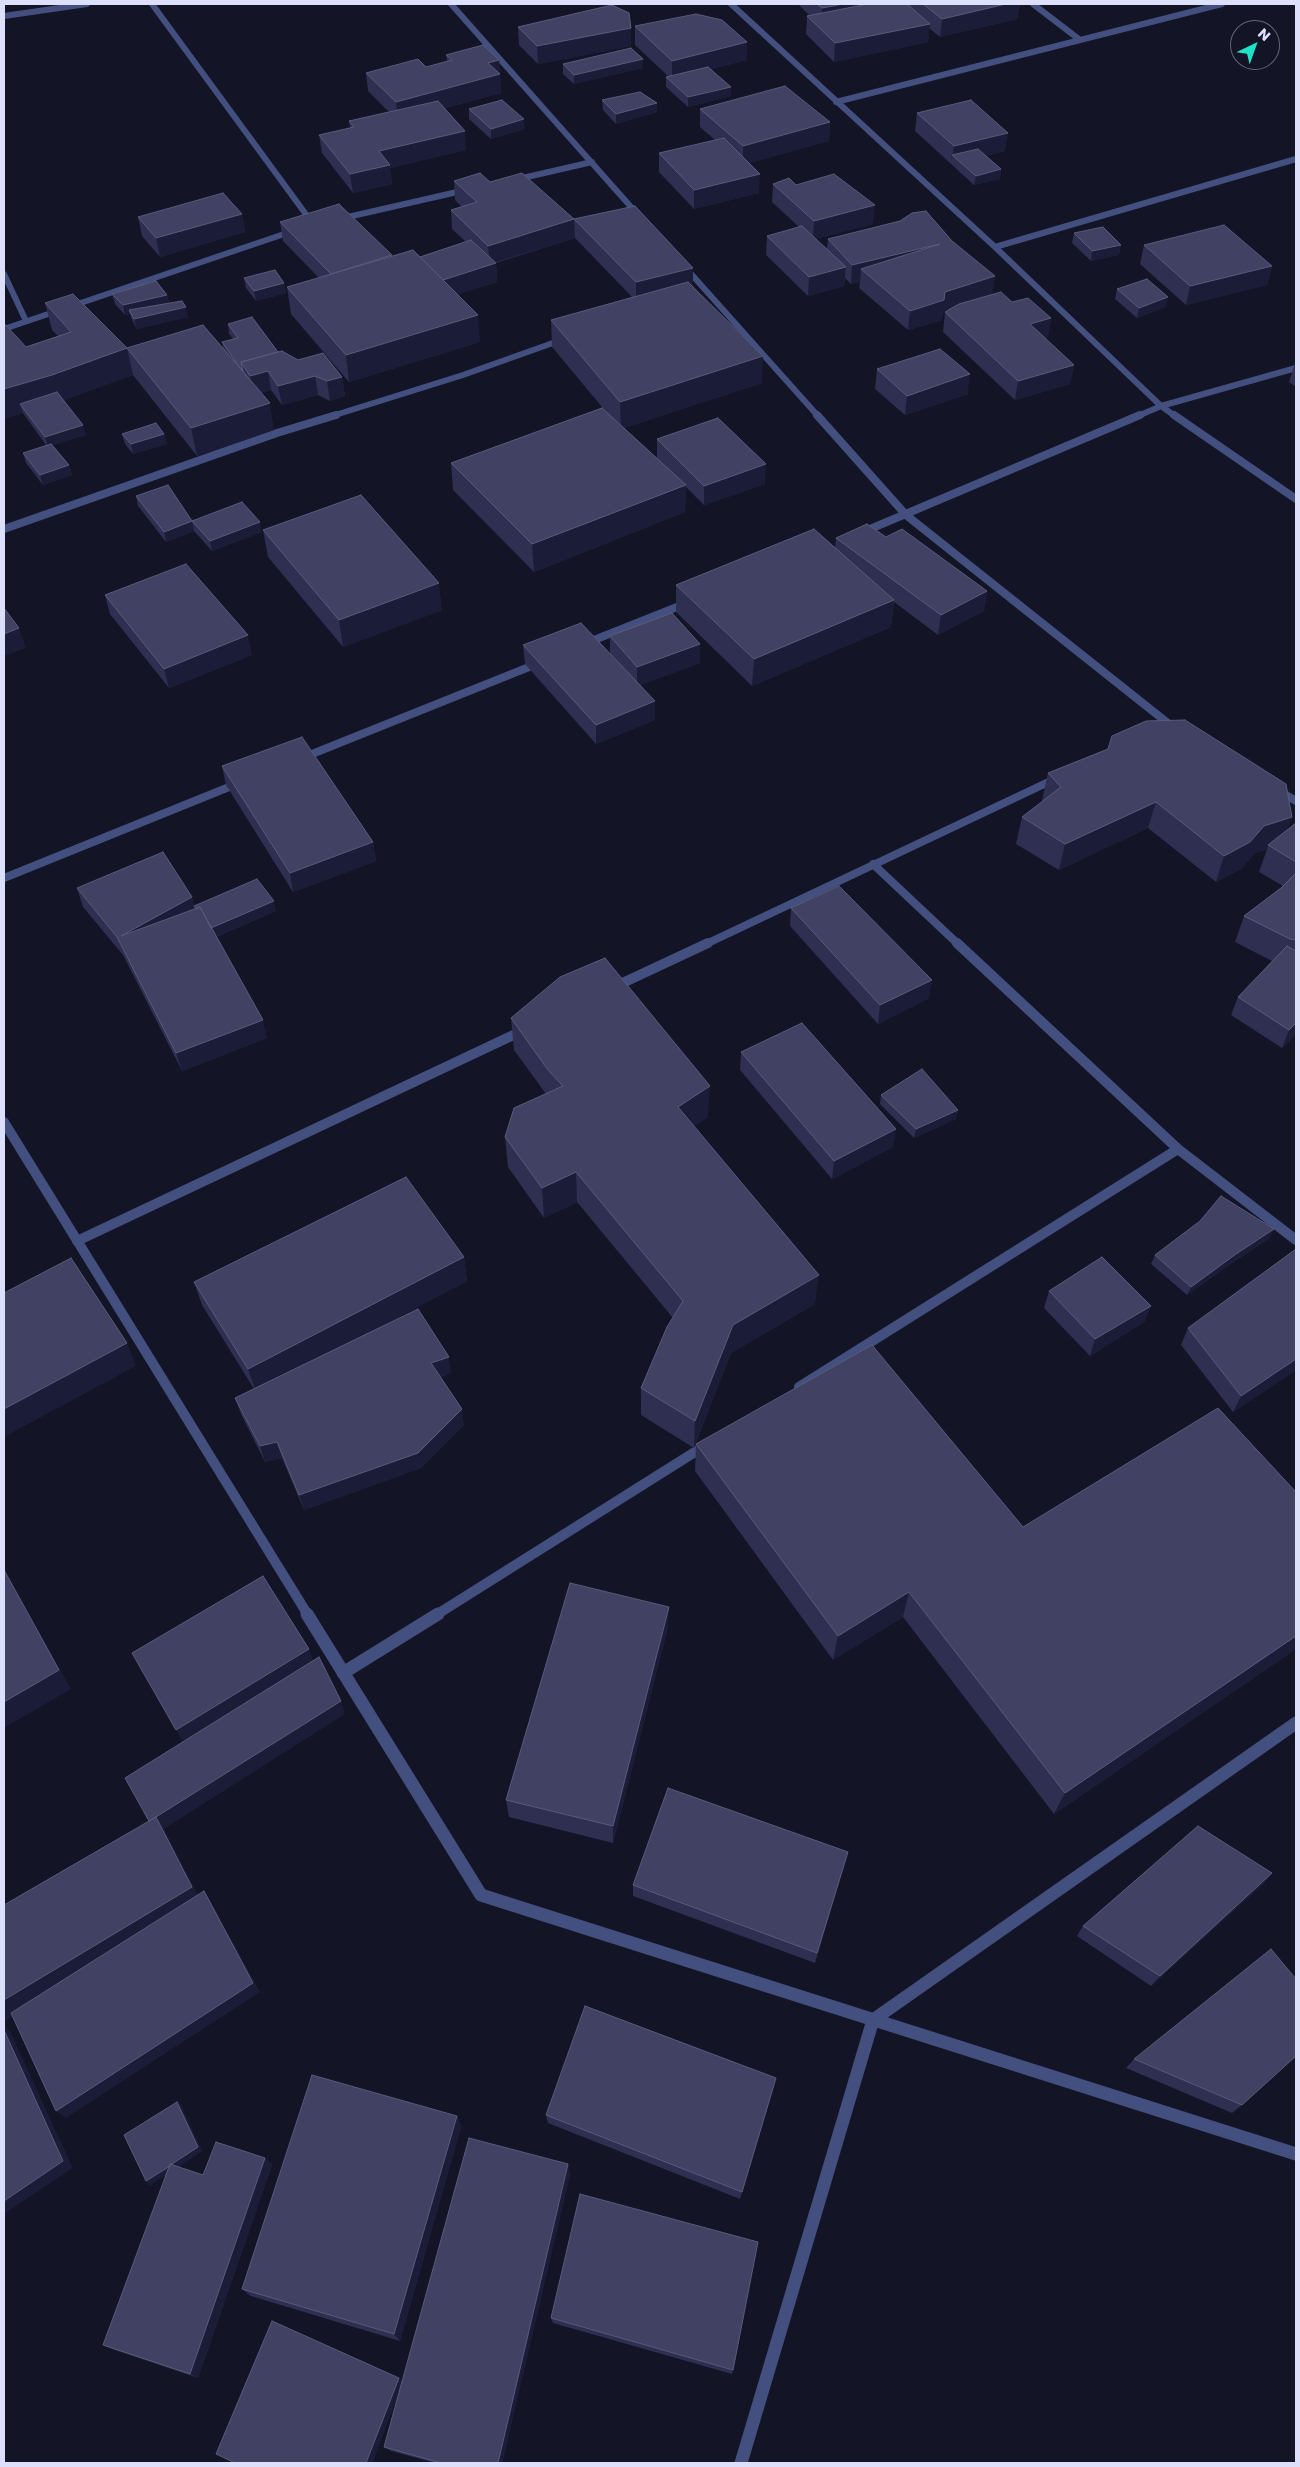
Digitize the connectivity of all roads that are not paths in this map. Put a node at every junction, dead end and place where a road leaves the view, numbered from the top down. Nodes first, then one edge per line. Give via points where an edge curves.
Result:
1 (87, 4) edge
2 (152, 4) edge
3 (451, 4) edge
4 (731, 4) edge
5 (1033, 4) edge
6 (1222, 4) edge
7 (4, 16) edge
8 (1080, 40) junction
9 (836, 102) junction
10 (1296, 160) edge
11 (592, 162) junction
12 (505, 182) edge
13 (476, 188) edge
14 (643, 219) edge
15 (333, 220) edge
16 (323, 222) edge
17 (314, 224) junction
18 (995, 248) junction
19 (681, 262) edge
20 (4, 274) edge
21 (706, 291) junction
22 (697, 294) edge
23 (26, 321) junction
24 (4, 329) edge
25 (574, 335) edge
26 (1296, 368) edge
27 (1161, 406) junction
28 (1296, 499) edge
29 (906, 515) junction
30 (4, 529) edge
31 (851, 537) edge
32 (694, 600) edge
33 (574, 648) edge
34 (547, 660) edge
35 (1186, 735) edge
36 (289, 763) edge
37 (1071, 772) edge
38 (252, 778) edge
39 (1271, 786) edge
40 (1296, 801) edge
41 (873, 864) junction
42 (4, 878) edge
43 (605, 991) edge
44 (533, 1025) edge
45 (4, 1122) edge
46 (1178, 1149) junction
47 (1296, 1240) edge
48 (77, 1241) junction
49 (790, 1393) edge
50 (714, 1440) edge
51 (343, 1673) junction
52 (1296, 1723) edge
53 (873, 2020) junction
54 (1296, 2154) edge
55 (741, 2463) edge

1 - 7 street
2 - 17 street
3 - 11 street
4 - 9 street
5 - 8 street
6 - 8 street
8 - 9 street
9 - 18 street
10 - 18 street
11 - 12 street
11 - 14 street
13 - 15 street
16 - 17 street
17 - 23 street
18 - 27 street
19 - 21 street
20 - 23 street
21 - 22 street
21 - 29 street
23 - 24 street
25 - 30 street via 277,433
26 - 27 street
27 - 28 street
27 - 29 street
29 - 31 street
29 - 35 street via 1165,727
32 - 33 street
34 - 36 street
37 - 41 street
38 - 42 street
39 - 40 street
41 - 43 street
41 - 46 street
44 - 48 street
45 - 48 street
46 - 47 street
46 - 49 street
48 - 51 street
50 - 51 street
51 - 53 street via 481,1895
52 - 53 street
53 - 54 street
53 - 55 street

